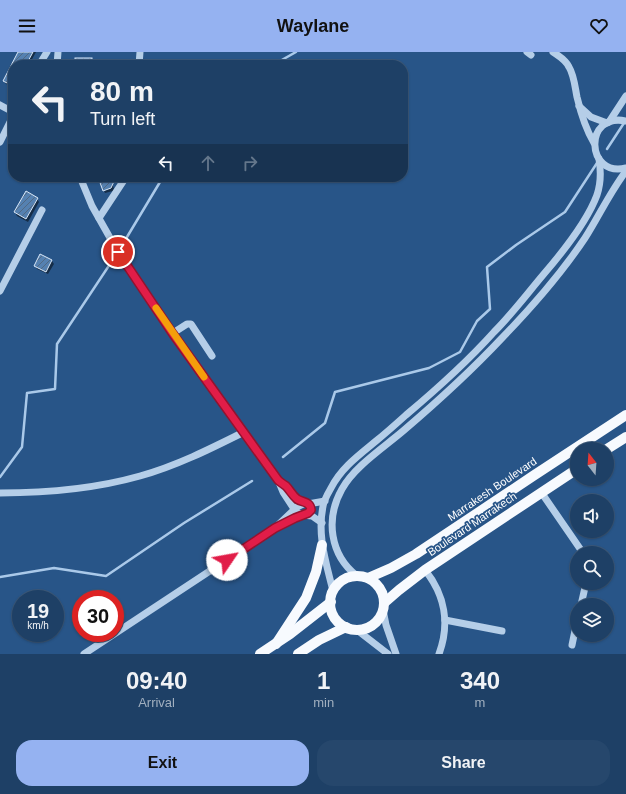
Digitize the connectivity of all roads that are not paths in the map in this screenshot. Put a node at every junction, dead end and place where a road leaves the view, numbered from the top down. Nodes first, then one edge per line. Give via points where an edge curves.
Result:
1 (553, 52) edge
2 (626, 96) edge
3 (579, 106) junction
4 (626, 121) edge
5 (608, 122) junction
6 (8, 126) edge
7 (0, 142) edge
8 (594, 143) junction
9 (599, 159) junction
10 (626, 169) edge
11 (82, 182) edge
12 (123, 182) edge
13 (42, 210) dead end
14 (99, 218) junction
15 (3, 276) edge
16 (0, 291) edge
17 (173, 334) junction
18 (212, 356) dead end
19 (626, 415) edge
20 (244, 432) junction
21 (626, 437) edge
22 (614, 445) edge
23 (570, 473) edge
24 (278, 480) junction
25 (541, 492) junction
26 (0, 493) edge
27 (324, 501) junction
28 (307, 503) junction
29 (294, 510) junction
30 (303, 515) junction
31 (322, 523) junction
32 (275, 528) junction
33 (322, 545) junction
34 (578, 546) edge
35 (425, 570) junction
36 (357, 576) junction
37 (368, 578) junction
38 (333, 591) junction
39 (331, 602) junction
40 (383, 606) junction
41 (445, 620) junction
42 (346, 627) junction
43 (357, 630) junction
44 (502, 631) dead end
45 (573, 642) edge
46 (276, 644) junction
47 (572, 645) dead end
48 (84, 654) edge
49 (260, 654) edge
50 (298, 654) edge
51 (388, 654) edge
52 (396, 654) edge
53 (439, 654) edge

1 - 3 street via 570,67
2 - 5 street
3 - 5 street via 591,117
3 - 8 street
4 - 5 street
5 - 8 street via 599,130
6 - 7 street
8 - 9 street
9 - 10 street via 610,167
9 - 27 street via 600,180 595,200 552,264 479,348 405,416 352,460 334,482
10 - 36 street via 584,239 522,317 456,384 353,473 346,483 335,506 333,536 340,557 348,569
11 - 14 street
12 - 14 street
13 - 15 street
14 - 17 street via 118,252
15 - 16 street
17 - 18 street via 191,324
17 - 20 street
19 - 37 main road, Marrakesh Boulevard via 416,554
20 - 24 street
20 - 26 street via 180,462 120,482 76,489
21 - 22 main road
23 - 25 main road, Boulevard Marrakech
24 - 28 street via 294,496
24 - 29 street via 282,492
25 - 34 street
25 - 35 main road, Boulevard Marrakech
27 - 28 street
27 - 31 street
28 - 29 street
28 - 30 street via 310,505 310,512
29 - 30 street
29 - 32 street
30 - 31 street via 312,516
30 - 32 street
31 - 33 street
32 - 48 street
33 - 38 street
33 - 46 main road via 316,572 306,598
35 - 40 main road, Boulevard Marrakech
35 - 41 street via 439,593
36 - 37 main road
36 - 38 main road via 341,582
37 - 40 main road via 381,591
38 - 39 main road
39 - 42 main road via 336,620
39 - 46 main road
40 - 43 main road, Boulevard Marrakech via 376,622
40 - 52 street via 386,625
41 - 44 street
41 - 53 street
42 - 43 main road
42 - 50 main road
43 - 51 street
45 - 47 street
46 - 49 main road

